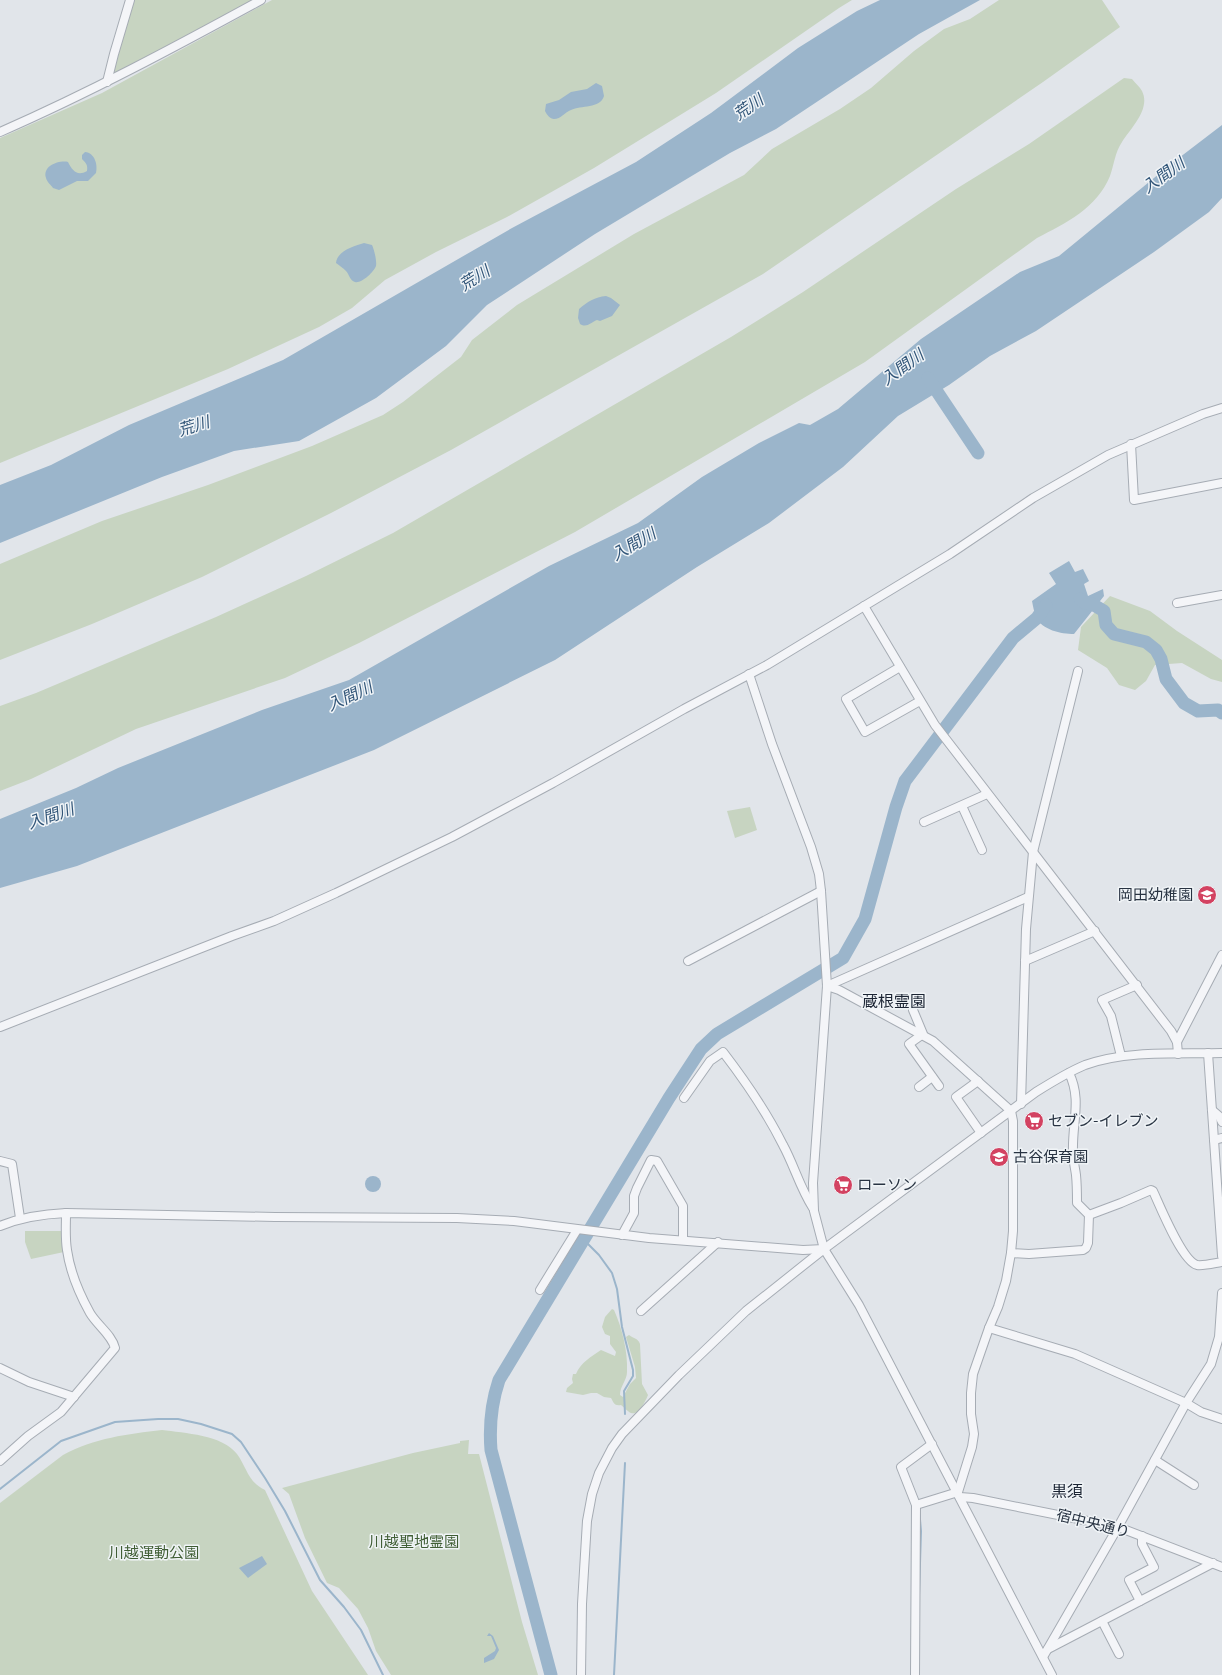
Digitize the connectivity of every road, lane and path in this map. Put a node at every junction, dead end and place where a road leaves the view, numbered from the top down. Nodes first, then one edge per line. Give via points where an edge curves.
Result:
1 (130, 0) edge
2 (261, 0) edge
3 (107, 82) junction
4 (0, 132) edge
5 (1222, 408) edge
6 (1131, 444) junction
7 (1222, 484) edge
8 (1222, 595) edge
9 (1177, 603) dead end
10 (864, 606) junction
11 (900, 667) junction
12 (1078, 671) dead end
13 (749, 674) junction
14 (920, 701) junction
15 (987, 794) junction
16 (962, 806) junction
17 (924, 822) dead end
18 (982, 850) dead end
19 (1033, 852) junction
20 (821, 891) junction
21 (1028, 897) junction
22 (1095, 931) junction
23 (1222, 955) edge
24 (688, 961) dead end
25 (1025, 961) junction
26 (1137, 985) junction
27 (827, 986) junction
28 (913, 1010) dead end
29 (0, 1028) edge
30 (923, 1034) junction
31 (1177, 1042) junction
32 (1208, 1053) junction
33 (1222, 1053) edge
34 (1178, 1054) junction
35 (1121, 1056) junction
36 (1069, 1073) junction
37 (932, 1077) junction
38 (978, 1081) junction
39 (940, 1086) dead end
40 (919, 1087) dead end
41 (684, 1098) dead end
42 (1021, 1104) junction
43 (1212, 1110) junction
44 (1011, 1111) junction
45 (1222, 1122) edge
46 (981, 1133) junction
47 (1218, 1139) edge
48 (0, 1161) edge
49 (814, 1211) junction
50 (66, 1213) junction
51 (1089, 1215) junction
52 (20, 1218) junction
53 (0, 1226) edge
54 (579, 1230) junction
55 (622, 1235) junction
56 (683, 1240) junction
57 (718, 1242) junction
58 (824, 1249) junction
59 (1011, 1253) junction
60 (1222, 1256) edge
61 (1222, 1262) edge
62 (540, 1290) dead end
63 (1222, 1293) edge
64 (641, 1311) dead end
65 (989, 1328) junction
66 (1221, 1330) edge
67 (0, 1368) edge
68 (74, 1397) junction
69 (1186, 1403) junction
70 (1222, 1419) edge
71 (932, 1444) junction
72 (1155, 1460) junction
73 (0, 1461) edge
74 (1194, 1485) dead end
75 (959, 1495) junction
76 (916, 1505) junction
77 (1118, 1527) junction
78 (1142, 1536) junction
79 (1213, 1563) junction
80 (1222, 1567) edge
81 (1140, 1601) junction
82 (1102, 1620) junction
83 (1045, 1653) junction
84 (1119, 1654) dead end
85 (581, 1675) edge
86 (915, 1675) edge
87 (1052, 1675) edge

1 - 3 street
2 - 3 street
3 - 4 street
5 - 6 street
6 - 7 street via 1134,500
6 - 10 street via 1032,498 950,554
8 - 9 street
10 - 11 street
10 - 13 street
11 - 14 street
11 - 14 street via 846,699 865,732
12 - 19 street
13 - 20 street via 811,847
13 - 29 street via 517,803 336,894 274,921
14 - 15 street via 934,725
15 - 16 street
15 - 19 street
16 - 17 street
16 - 18 street
19 - 21 street
19 - 22 street
20 - 24 street
20 - 27 street
21 - 25 street
21 - 27 street
22 - 25 street
22 - 26 street
23 - 31 street
25 - 42 street
26 - 31 street
26 - 35 street via 1102,1000 1111,1016
27 - 30 street
27 - 49 street via 813,1183
28 - 30 street
30 - 37 street via 909,1044
30 - 38 street
31 - 34 street
32 - 33 street
32 - 34 street
32 - 43 street
34 - 35 street
35 - 36 street via 1084,1065
36 - 42 street
36 - 51 street via 1077,1095 1072,1136 1077,1203
37 - 39 street
37 - 40 street
38 - 44 street
38 - 46 street via 956,1097
41 - 49 street via 706,1066 723,1052 764,1110
42 - 44 street
43 - 45 street
43 - 47 street
44 - 46 street
44 - 59 street via 1014,1121
46 - 58 street
47 - 60 street
48 - 52 street via 12,1164
49 - 58 street
50 - 52 street
50 - 54 street via 457,1218 514,1221
50 - 68 street via 67,1250 74,1276 90,1313 114,1342 115,1348
51 - 59 street via 1088,1243 1083,1250
51 - 61 street via 1151,1190 1172,1232 1191,1262 1200,1265
52 - 53 street
54 - 55 street
54 - 62 street
55 - 56 street
55 - 56 street via 634,1213 634,1196 637,1188 651,1160 654,1159 683,1206
56 - 57 street
57 - 58 street via 803,1250
57 - 64 street
58 - 71 street via 859,1305
58 - 85 street via 746,1311 634,1420 612,1448 592,1494 587,1521
59 - 65 street via 1006,1281
63 - 66 street
65 - 69 street via 1075,1354
65 - 75 street via 973,1374 971,1414 974,1434
66 - 69 street via 1211,1364
67 - 68 street via 29,1382
68 - 73 street via 61,1412
69 - 70 street via 1201,1412
69 - 72 street
71 - 75 street
71 - 76 street via 901,1467
72 - 74 street
72 - 77 street
75 - 76 street
75 - 77 street, 宿中央通り
75 - 83 street
76 - 86 street
77 - 78 street, 宿中央通り
77 - 83 street
78 - 79 street, 宿中央通り
78 - 81 street via 1142,1544 1154,1567 1129,1580
79 - 80 street, 宿中央通り
79 - 81 street
81 - 82 street
82 - 83 street
82 - 84 street
83 - 87 street

